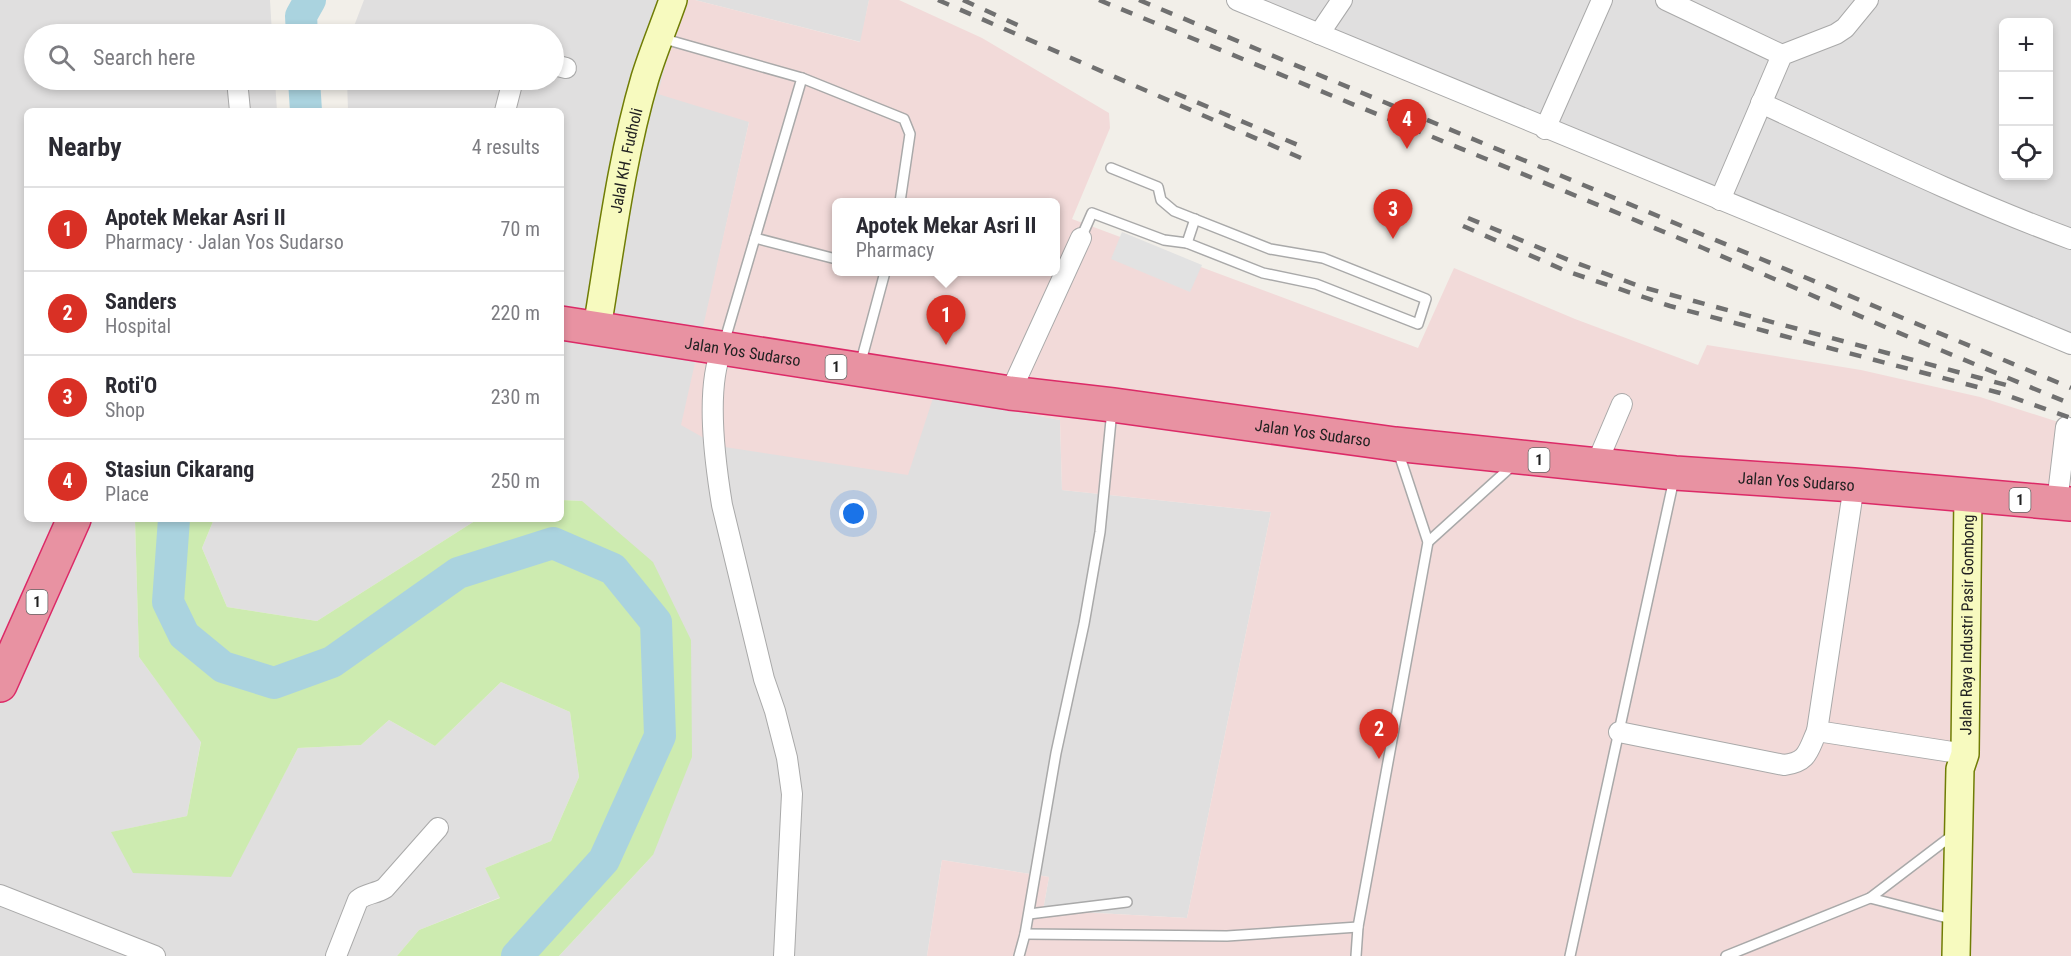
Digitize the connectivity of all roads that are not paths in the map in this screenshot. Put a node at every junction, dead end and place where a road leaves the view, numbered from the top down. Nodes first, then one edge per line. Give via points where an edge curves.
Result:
1 (673, 0) edge
2 (1237, 0) edge
3 (1342, 0) edge
4 (1602, 0) edge
5 (1666, 0) edge
6 (1868, 0) edge
7 (1319, 34) junction
8 (660, 38) junction
9 (1782, 55) junction
10 (802, 78) junction
11 (238, 90) edge
12 (510, 90) edge
13 (1761, 102) junction
14 (240, 108) edge
15 (506, 108) edge
16 (1545, 129) junction
17 (1111, 168) dead end
18 (901, 198) edge
19 (1720, 200) junction
20 (1195, 219) junction
21 (755, 238) junction
22 (1081, 238) joint
23 (2071, 239) edge
24 (1187, 243) junction
25 (832, 258) edge
26 (1060, 270) edge
27 (883, 276) edge
28 (1056, 276) edge
29 (564, 323) edge
30 (597, 328) junction
31 (2071, 344) edge
32 (722, 349) junction
33 (859, 370) junction
34 (1010, 393) junction
35 (1622, 404) dead end
36 (1113, 405) junction
37 (2066, 427) dead end
38 (1395, 444) junction
39 (1521, 458) junction
40 (1596, 465) junction
41 (1675, 473) junction
42 (1854, 485) junction
43 (1968, 495) junction
44 (2064, 504) edge
45 (73, 522) edge
46 (1428, 542) junction
47 (0, 686) edge
48 (1818, 731) junction
49 (1619, 732) junction
50 (1965, 754) junction
51 (438, 828) dead end
52 (1959, 831) junction
53 (0, 895) edge
54 (1870, 898) junction
55 (1127, 902) dead end
56 (1029, 914) junction
57 (1963, 921) junction
58 (1358, 927) junction
59 (1026, 934) junction
60 (155, 956) edge
61 (336, 956) edge
62 (784, 956) edge
63 (1019, 956) edge
64 (1356, 956) edge
65 (1570, 956) edge
66 (1726, 956) edge
67 (1956, 956) edge
68 (1967, 956) edge

1 - 8 main road, Jalal KH. Fudholi
2 - 7 street
3 - 7 street
4 - 16 street
5 - 9 street
6 - 9 street via 1836,34
7 - 16 street
8 - 10 lane
8 - 30 main road, Jalal KH. Fudholi via 625,163
9 - 13 street
10 - 18 lane via 904,119 910,134
10 - 21 lane
11 - 14 street
12 - 15 street
13 - 19 street
13 - 23 street via 2006,215
16 - 19 street
17 - 20 lane via 1158,187 1161,200 1174,211
19 - 31 street
20 - 24 lane
20 - 24 lane via 1270,249 1323,258 1426,299 1418,324 1316,284 1263,273
21 - 25 lane
21 - 32 lane
22 - 24 lane via 1092,213 1164,240
22 - 26 street
27 - 33 lane
28 - 34 street
29 - 30 highway, Jalan Yos Sudarso / 1
30 - 32 highway, Jalan Yos Sudarso / 1
32 - 33 highway, Jalan Yos Sudarso / 1
32 - 62 street via 716,372 713,423 718,478 764,679 787,758 792,794
33 - 34 highway, Jalan Yos Sudarso / 1
34 - 36 highway, Jalan Yos Sudarso / 1
35 - 40 street
36 - 38 highway, Jalan Yos Sudarso / 1
36 - 56 lane via 1100,532
37 - 44 street
38 - 39 highway, Jalan Yos Sudarso / 1
38 - 46 lane
39 - 40 highway, Jalan Yos Sudarso / 1
39 - 46 lane
40 - 41 highway, Jalan Yos Sudarso / 1
41 - 42 highway, Jalan Yos Sudarso / 1
41 - 49 lane
42 - 43 highway, Jalan Yos Sudarso / 1
42 - 48 street
43 - 44 highway, Jalan Yos Sudarso / 1
43 - 50 main road, Jalan Raya Industri Pasir Gombong
45 - 47 highway, 1
46 - 58 lane
48 - 49 street via 1800,762 1784,765
48 - 50 street
49 - 65 lane
50 - 52 main road, Jalan Raya Industri Pasir Gombong via 1960,769
50 - 57 main road, Jalan Raya Industri Pasir Gombong via 1970,770
51 - 61 street via 385,888 358,900
52 - 54 lane
52 - 57 main road, Jalan Raya Industri Pasir Gombong
53 - 60 street
54 - 57 lane
54 - 66 lane
55 - 56 lane
56 - 59 lane
57 - 67 main road, Jalan Raya Industri Pasir Gombong
57 - 68 main road, Jalan Raya Industri Pasir Gombong
58 - 59 lane via 1227,936
58 - 64 lane
59 - 63 lane

